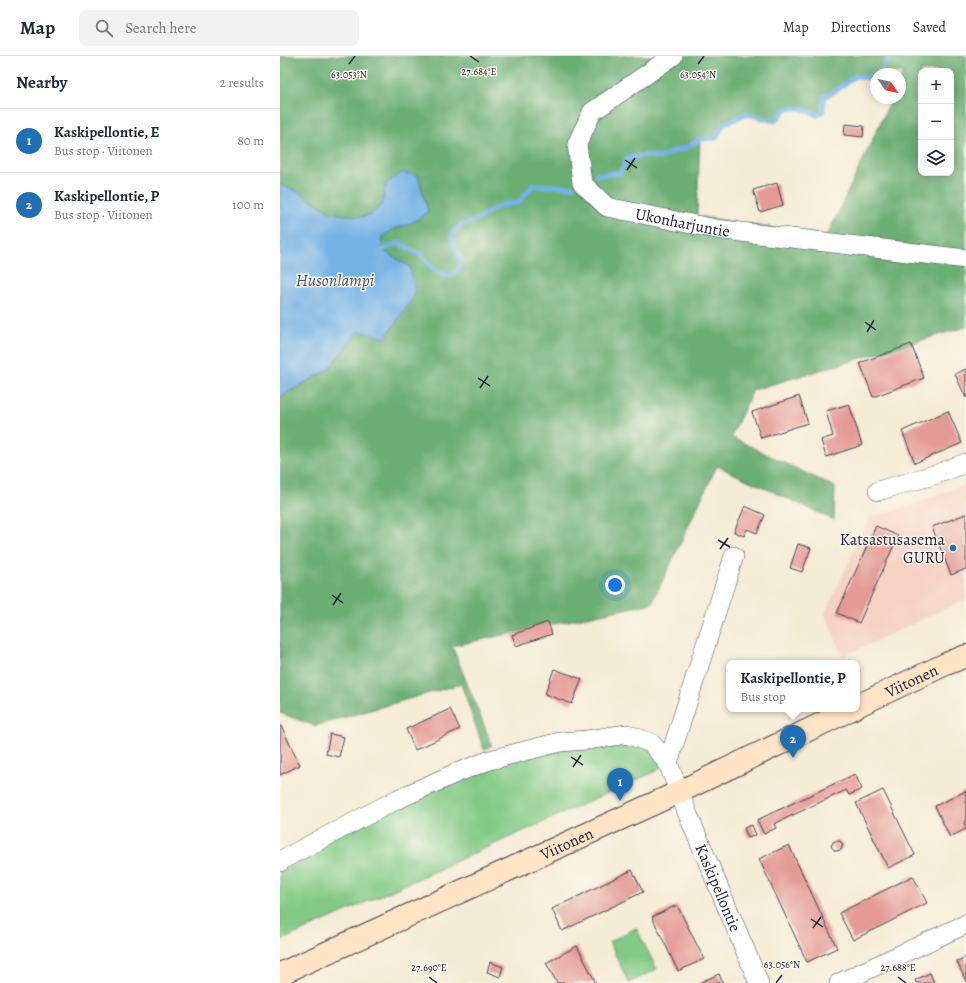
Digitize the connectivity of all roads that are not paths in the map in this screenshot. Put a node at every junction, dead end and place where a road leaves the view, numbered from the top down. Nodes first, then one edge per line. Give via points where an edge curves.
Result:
1 (674, 56) edge
2 (966, 259) edge
3 (966, 463) edge
4 (878, 491) dead end
5 (734, 556) dead end
6 (966, 656) edge
7 (860, 705) edge
8 (846, 712) edge
9 (668, 763) junction
10 (678, 792) junction
11 (280, 862) edge
12 (966, 924) edge
13 (280, 974) edge
14 (759, 983) edge
15 (839, 983) edge

1 - 2 street, Ukonharjuntie via 592,112 577,144 582,183 607,207 716,229
3 - 4 street
5 - 9 street
6 - 7 main road, Viitonen
8 - 10 main road, Viitonen
9 - 10 street, Kaskipellontie
9 - 11 street via 651,743 627,734 560,742 490,760 456,773 398,799
10 - 13 main road, Viitonen
10 - 14 street, Kaskipellontie
12 - 15 street

